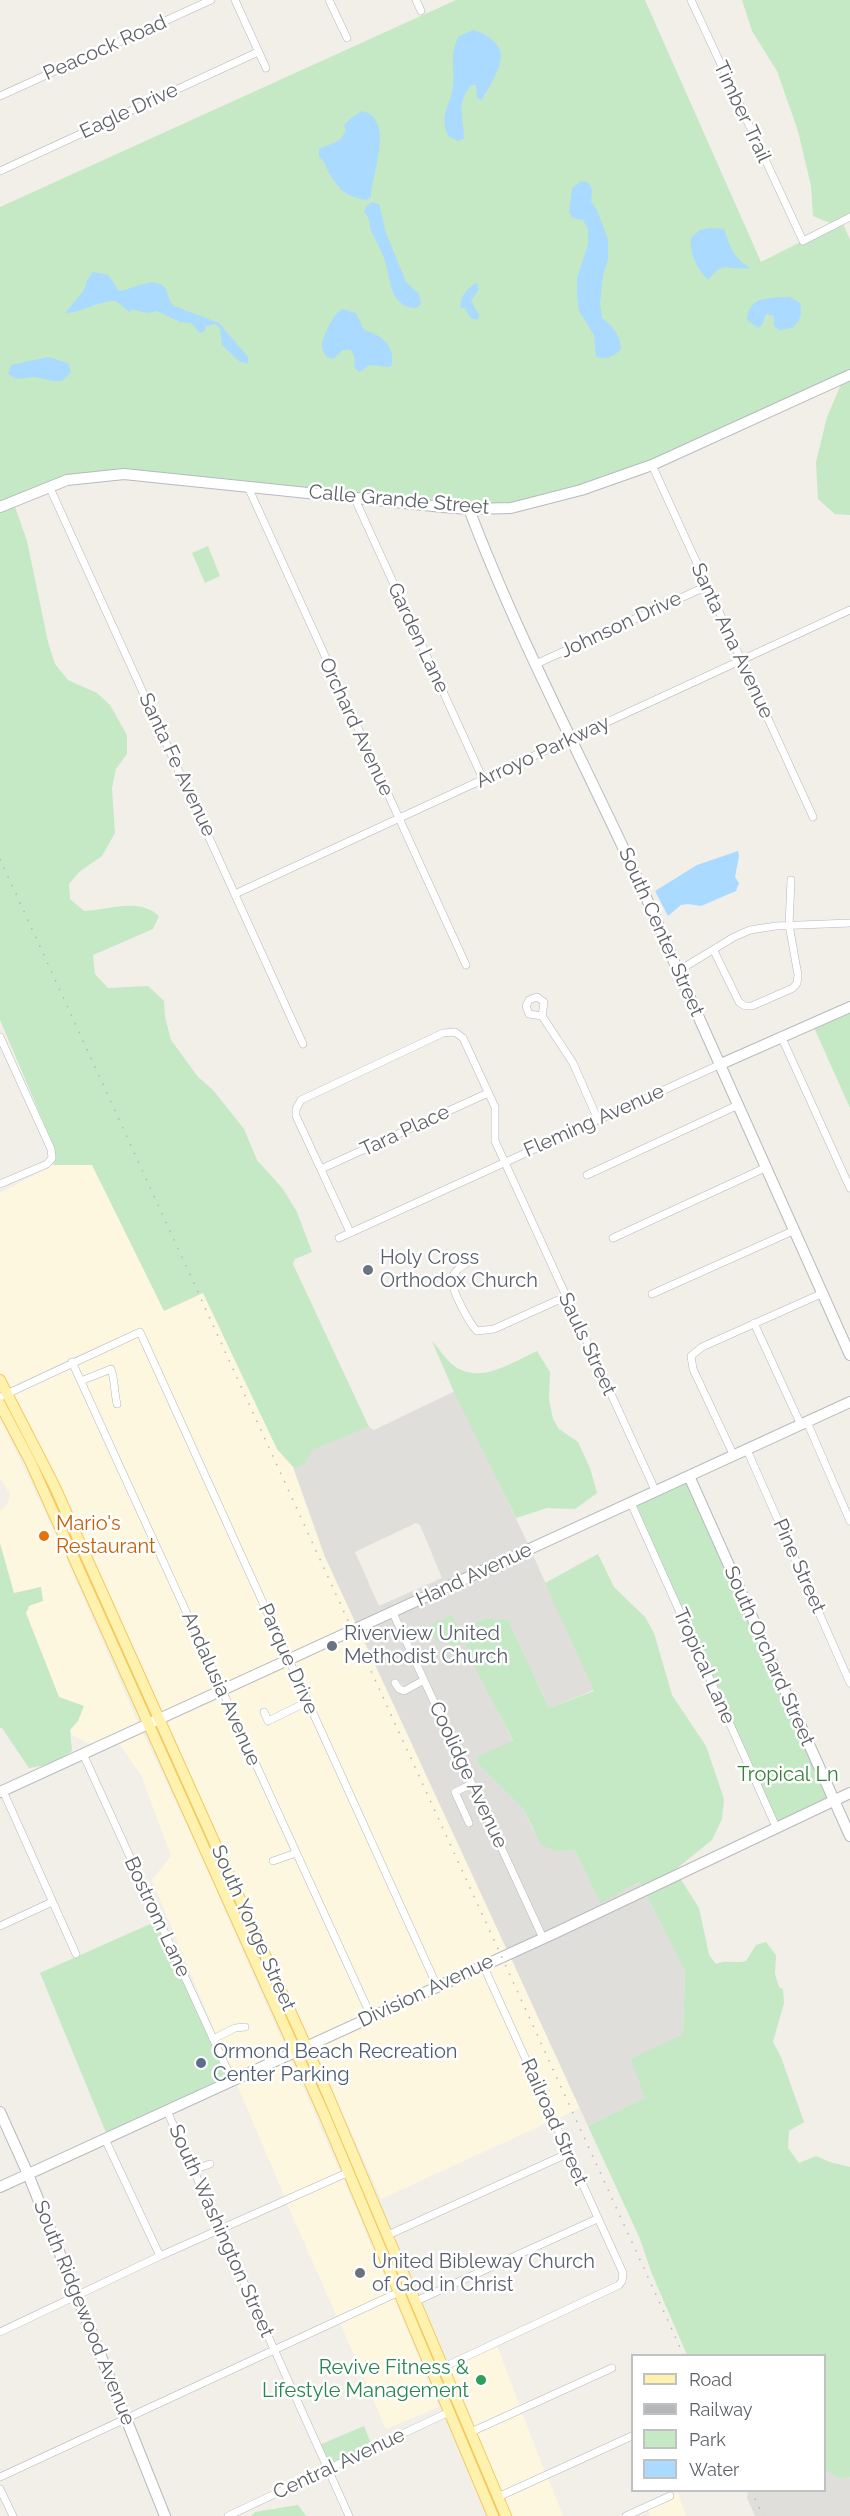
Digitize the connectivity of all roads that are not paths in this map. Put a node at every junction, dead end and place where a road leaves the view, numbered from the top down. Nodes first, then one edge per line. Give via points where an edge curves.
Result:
1 (211, 0) edge
2 (235, 0) edge
3 (329, 0) edge
4 (416, 0) edge
5 (691, 0) edge
6 (421, 11) dead end
7 (347, 38) dead end
8 (258, 52) junction
9 (266, 68) dead end
10 (0, 96) edge
11 (0, 171) edge
12 (850, 217) edge
13 (850, 375) edge
14 (652, 465) junction
15 (49, 486) junction
16 (248, 487) junction
17 (354, 497) junction
18 (0, 507) edge
19 (470, 509) junction
20 (707, 586) junction
21 (850, 610) edge
22 (741, 660) junction
23 (536, 664) junction
24 (570, 740) junction
25 (483, 779) junction
26 (398, 817) junction
27 (813, 817) dead end
28 (791, 880) dead end
29 (235, 894) junction
30 (850, 923) edge
31 (789, 925) junction
32 (714, 951) junction
33 (466, 965) dead end
34 (678, 971) junction
35 (850, 1007) edge
36 (542, 1016) dead end
37 (781, 1036) junction
38 (0, 1037) edge
39 (303, 1044) dead end
40 (721, 1064) junction
41 (488, 1093) junction
42 (738, 1105) junction
43 (598, 1120) junction
44 (504, 1162) junction
45 (767, 1167) junction
46 (321, 1169) junction
47 (587, 1175) dead end
48 (0, 1184) edge
49 (850, 1188) edge
50 (795, 1230) junction
51 (350, 1233) junction
52 (339, 1238) dead end
53 (613, 1238) dead end
54 (467, 1263) dead end
55 (823, 1293) junction
56 (652, 1294) dead end
57 (565, 1297) junction
58 (754, 1323) junction
59 (850, 1355) edge
60 (72, 1362) junction
61 (0, 1380) edge
62 (81, 1380) junction
63 (4, 1395) edge
64 (850, 1402) edge
65 (0, 1404) edge
66 (117, 1404) dead end
67 (804, 1424) junction
68 (747, 1450) junction
69 (734, 1456) junction
70 (689, 1476) junction
71 (656, 1492) junction
72 (631, 1503) junction
73 (850, 1521) edge
74 (74, 1558) junction
75 (103, 1594) junction
76 (393, 1613) junction
77 (289, 1661) junction
78 (424, 1680) junction
79 (395, 1683) dead end
80 (850, 1683) edge
81 (221, 1692) junction
82 (307, 1702) junction
83 (264, 1712) dead end
84 (159, 1719) junction
85 (149, 1724) junction
86 (82, 1754) junction
87 (472, 1784) junction
88 (2, 1791) edge
89 (850, 1793) edge
90 (835, 1801) junction
91 (469, 1823) dead end
92 (777, 1829) junction
93 (850, 1836) edge
94 (296, 1853) junction
95 (273, 1862) dead end
96 (218, 1877) junction
97 (234, 1886) junction
98 (52, 1902) junction
99 (0, 1926) edge
100 (543, 1938) junction
101 (76, 1954) dead end
102 (483, 1965) junction
103 (437, 1986) junction
104 (370, 2016) junction
105 (245, 2027) dead end
106 (213, 2039) junction
107 (301, 2048) junction
108 (232, 2080) junction
109 (167, 2111) junction
110 (0, 2112) edge
111 (105, 2139) junction
112 (569, 2153) junction
113 (210, 2164) dead end
114 (193, 2170) junction
115 (349, 2172) junction
116 (28, 2174) junction
117 (0, 2187) edge
118 (597, 2219) junction
119 (371, 2224) junction
120 (221, 2231) junction
121 (388, 2235) junction
122 (160, 2256) junction
123 (399, 2292) junction
124 (77, 2296) junction
125 (416, 2301) junction
126 (0, 2332) edge
127 (274, 2350) junction
128 (444, 2367) junction
129 (612, 2368) dead end
130 (449, 2412) junction
131 (126, 2418) junction
132 (470, 2430) junction
133 (631, 2437) edge
134 (328, 2469) junction
135 (0, 2477) edge
136 (0, 2489) edge
137 (670, 2496) dead end
138 (498, 2497) junction
139 (13, 2516) edge
140 (165, 2516) edge
141 (228, 2516) edge
142 (349, 2516) edge
143 (493, 2516) edge
144 (506, 2516) edge
145 (626, 2516) edge

1 - 10 street, Peacock Road
2 - 8 street
3 - 7 street
4 - 6 street
5 - 12 street, Timber Trail via 802,241
8 - 9 street
8 - 11 street, Eagle Drive
13 - 14 street, Calle Grande Street
14 - 19 street, Calle Grande Street via 529,505
14 - 20 street, Santa Ana Avenue
15 - 16 street, Calle Grande Street via 66,480 124,474
15 - 18 street, Calle Grande Street
15 - 29 street, Santa Fe Avenue
16 - 17 street, Calle Grande Street
16 - 26 street, Orchard Avenue
17 - 19 street, Calle Grande Street
17 - 25 street, Garden Lane
19 - 23 street, South Center Street
20 - 22 street, Santa Ana Avenue
20 - 23 street, Johnson Drive
21 - 22 street, Arroyo Parkway
22 - 24 street, Arroyo Parkway
22 - 27 street, Santa Ana Avenue
23 - 24 street, South Center Street
24 - 25 street, Arroyo Parkway
24 - 34 street, South Center Street via 652,908
25 - 26 street, Arroyo Parkway
26 - 29 street, Arroyo Parkway
26 - 33 street, Orchard Avenue
28 - 31 street
29 - 39 street, Santa Fe Avenue
30 - 31 street
31 - 32 street via 750,930
31 - 32 street via 797,983 752,1006 739,1002
32 - 34 street
34 - 40 street, South Center Street
35 - 37 street, Fleming Avenue
36 - 43 street via 573,1063
37 - 40 street, Fleming Avenue
37 - 49 street
38 - 48 street via 52,1158 47,1164
40 - 42 street, South Center Street
40 - 43 street, Fleming Avenue
41 - 44 street, Sauls Street via 496,1114 495,1141
41 - 46 street, Tara Place
41 - 46 street, Sauls Street via 463,1038 455,1032 443,1033 297,1104 296,1116
42 - 45 street, South Center Street
42 - 47 street
43 - 44 street, Fleming Avenue
44 - 51 street, Fleming Avenue
44 - 57 street, Sauls Street
45 - 50 street, South Center Street
45 - 53 street
46 - 51 street
50 - 55 street, South Center Street
50 - 56 street
51 - 52 street, Fleming Avenue
54 - 57 street via 458,1268 452,1280 477,1331 494,1329
55 - 58 street
55 - 59 street, South Center Street
57 - 71 street, Sauls Street
58 - 67 street
58 - 69 street via 702,1347 692,1356 693,1369
60 - 62 street, Andalusia Avenue
60 - 63 street
60 - 77 street, Parque Drive via 140,1332
61 - 63 main road, South Yonge Street
62 - 66 street via 111,1369
62 - 81 street, Andalusia Avenue
63 - 75 main road, South Yonge Street via 49,1474
64 - 67 street, Hand Avenue
65 - 74 main road, South Yonge Street
67 - 68 street, Hand Avenue
67 - 73 street
68 - 69 street, Hand Avenue
68 - 80 street, Pine Street
69 - 70 street, Hand Avenue
70 - 71 street, Hand Avenue
70 - 90 street, South Orchard Street
71 - 72 street, Hand Avenue
72 - 76 street, Hand Avenue
72 - 92 street, Tropical Lane
74 - 75 main road via 82,1560
74 - 85 main road, South Yonge Street
75 - 84 main road, South Yonge Street
76 - 77 street, Hand Avenue
76 - 78 street, Coolidge Avenue
77 - 81 street, Hand Avenue
77 - 82 street, Parque Drive
78 - 79 street via 404,1691
78 - 87 street, Coolidge Avenue
81 - 84 street, Hand Avenue
81 - 94 street, Andalusia Avenue
82 - 83 street via 268,1720
82 - 103 street, Parque Drive
84 - 85 street, Hand Avenue
84 - 97 main road, South Yonge Street
85 - 86 street, Hand Avenue
85 - 96 main road, South Yonge Street
86 - 88 street, Hand Avenue
86 - 106 street, Bostrom Lane
87 - 91 street via 455,1792
87 - 100 street, Coolidge Avenue
88 - 98 street
89 - 90 street, Division Avenue
90 - 92 street, Division Avenue
90 - 93 street, South Orchard Street
92 - 100 street, Division Avenue
94 - 95 street
94 - 104 street, Andalusia Avenue
96 - 97 main road
96 - 107 main road, South Yonge Street
97 - 107 main road, South Yonge Street
98 - 99 street
98 - 101 street
100 - 102 street, Division Avenue
102 - 103 street, Division Avenue
102 - 112 street, Railroad Street
103 - 104 street, Division Avenue
104 - 107 street, Division Avenue
105 - 106 street
106 - 108 street, Bostrom Lane
107 - 108 street, Division Avenue
107 - 115 main road, South Yonge Street
107 - 121 main road, South Yonge Street
108 - 109 street, Division Avenue
109 - 111 street, Division Avenue
109 - 114 street, South Washington Street
110 - 116 street, South Ridgewood Avenue
111 - 116 street, Division Avenue
111 - 122 street
112 - 118 street, Railroad Street
112 - 121 street
113 - 114 street
114 - 120 street, South Washington Street
115 - 119 main road, South Yonge Street
115 - 120 street
116 - 117 street, Division Avenue
116 - 124 street, South Ridgewood Avenue
118 - 125 street
118 - 128 street, Railroad Street via 623,2272 619,2285
119 - 121 main road
119 - 123 main road, South Yonge Street
120 - 122 street
120 - 127 street, South Washington Street
121 - 125 main road, South Yonge Street
122 - 124 street
123 - 127 street
123 - 130 main road, South Yonge Street
124 - 126 street
124 - 131 street, South Ridgewood Avenue
125 - 128 main road, South Yonge Street
127 - 131 street
127 - 134 street, South Washington Street
128 - 132 main road, South Yonge Street
129 - 132 street
130 - 132 main road
130 - 134 street, Central Avenue
130 - 143 main road, South Yonge Street
131 - 135 street
131 - 140 street, South Ridgewood Avenue
132 - 138 main road, South Yonge Street
133 - 138 street
134 - 141 street, Central Avenue
134 - 142 street, South Washington Street
136 - 139 street
137 - 145 street
138 - 144 main road, South Yonge Street

